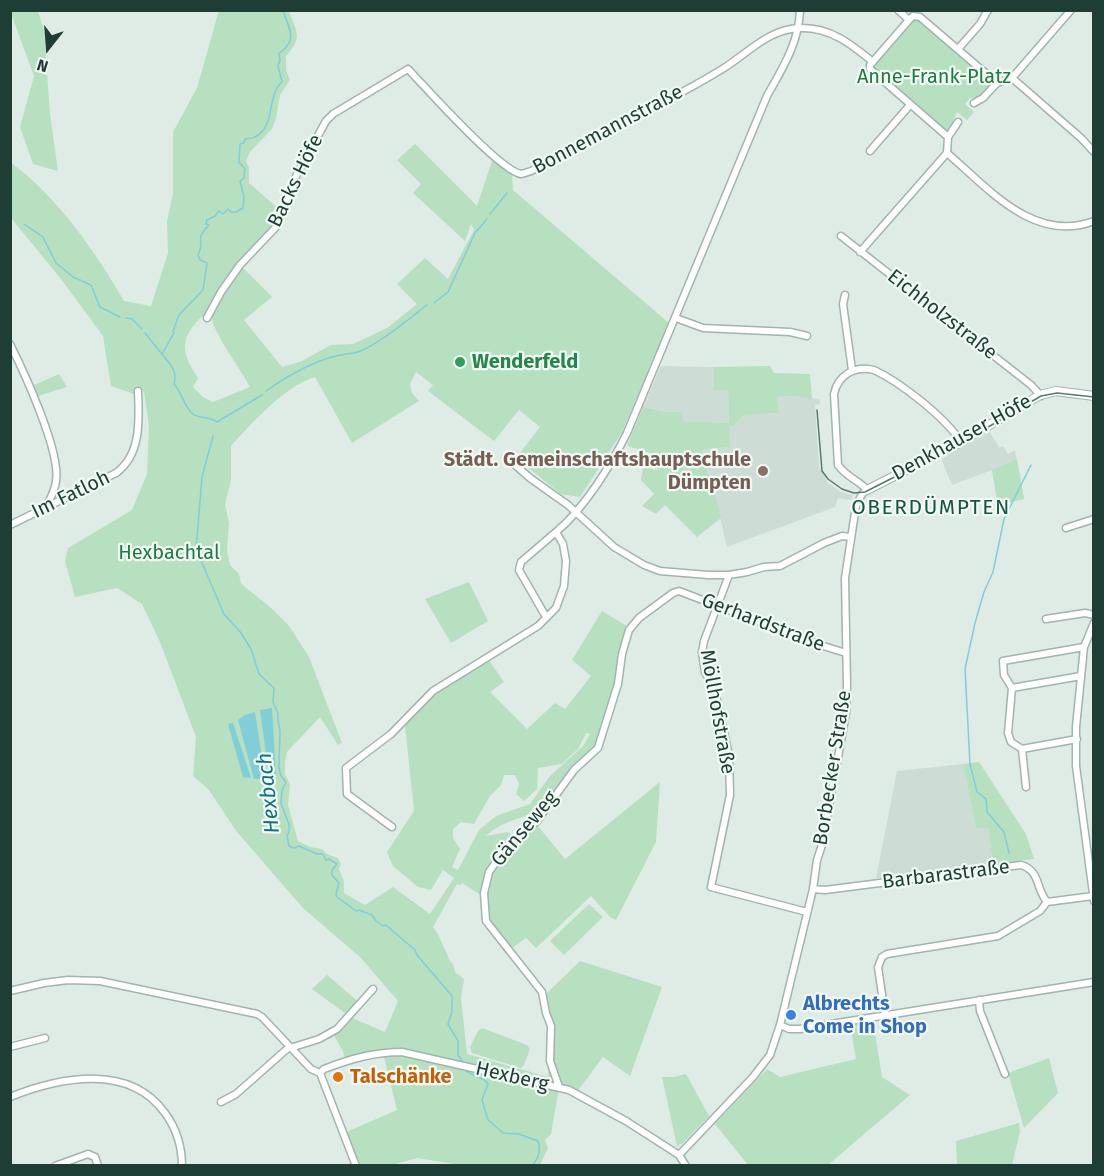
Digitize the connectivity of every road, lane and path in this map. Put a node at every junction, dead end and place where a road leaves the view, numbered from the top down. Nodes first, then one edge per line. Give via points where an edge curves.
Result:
1 (800, 10) edge
2 (898, 10) edge
3 (988, 10) edge
4 (1071, 10) edge
5 (909, 20) junction
6 (798, 28) junction
7 (958, 50) junction
8 (873, 62) junction
9 (408, 69) joint
10 (1012, 78) junction
11 (997, 83) junction
12 (974, 104) dead end
13 (910, 105) junction
14 (958, 122) dead end
15 (948, 137) junction
16 (870, 152) dead end
17 (1094, 152) edge
18 (947, 153) junction
19 (1094, 221) edge
20 (841, 236) dead end
21 (860, 252) junction
22 (845, 295) dead end
23 (207, 318) dead end
24 (676, 318) junction
25 (807, 336) dead end
26 (10, 344) edge
27 (852, 370) junction
28 (138, 391) dead end
29 (1040, 395) junction
30 (1094, 396) edge
31 (961, 441) junction
32 (506, 457) dead end
33 (867, 490) junction
34 (45, 508) junction
35 (577, 513) junction
36 (1094, 519) edge
37 (10, 525) edge
38 (1066, 528) dead end
39 (556, 532) junction
40 (850, 537) junction
41 (729, 575) junction
42 (679, 591) joint
43 (718, 605) junction
44 (1094, 615) edge
45 (546, 617) junction
46 (1046, 619) dead end
47 (1094, 623) edge
48 (1084, 646) junction
49 (846, 653) junction
50 (1081, 676) junction
51 (1012, 688) junction
52 (1077, 739) junction
53 (1022, 749) junction
54 (1026, 787) dead end
55 (392, 827) dead end
56 (1091, 869) edge
57 (813, 889) junction
58 (1093, 896) edge
59 (1094, 901) edge
60 (1047, 902) junction
61 (807, 912) junction
62 (1094, 982) edge
63 (373, 989) dead end
64 (10, 991) edge
65 (979, 1000) junction
66 (885, 1015) junction
67 (780, 1025) junction
68 (45, 1038) dead end
69 (10, 1047) edge
70 (292, 1048) junction
71 (320, 1073) junction
72 (1005, 1074) dead end
73 (559, 1087) junction
74 (10, 1097) edge
75 (221, 1102) dead end
76 (679, 1155) junction
77 (55, 1166) edge
78 (98, 1166) edge
79 (182, 1166) edge
80 (356, 1166) edge
81 (686, 1166) edge

1 - 6 street
2 - 5 street
3 - 7 street
4 - 10 street
5 - 7 street via 920,17
5 - 8 street
6 - 8 street via 819,29 841,37
6 - 9 street, Bonnemannstraße via 770,36 724,68 521,174 510,170 484,148
6 - 24 street via 792,50 767,96
7 - 11 street
8 - 13 street via 873,74
9 - 23 street, Backs Höfe via 326,121 297,174 278,226 240,266
10 - 11 street
10 - 17 street
11 - 12 street
13 - 15 street
13 - 16 street
14 - 15 street
15 - 18 street
18 - 19 street via 1025,217 1065,227
18 - 21 street
20 - 21 street, Eichholzstraße
21 - 29 street, Eichholzstraße
22 - 27 street
24 - 25 street via 703,328
24 - 35 street via 623,442
26 - 34 street via 38,406 56,469 56,482
27 - 31 street via 867,368 880,373 919,400 952,428
27 - 33 street via 838,382 834,394 838,461 842,471
28 - 34 street, Im Fatloh via 138,432 126,464 116,474
29 - 30 street, Denkhauser Höfe via 1056,392
29 - 31 street, Denkhauser Höfe
31 - 33 street, Denkhauser Höfe
32 - 35 street
33 - 40 street, Borbecker Straße via 858,502
34 - 37 street, Im Fatloh
35 - 39 street
35 - 41 street via 614,547 644,564 670,573
36 - 38 street
39 - 45 street via 566,561 564,586 556,608
39 - 45 street via 521,562 519,570
40 - 41 street via 824,543 780,566
40 - 49 street, Borbecker Straße via 844,592
41 - 43 street, Möllhofstraße
42 - 43 street, Gerhardstraße
42 - 73 street, Gänseweg via 639,618 629,630 618,684 598,748 574,770 537,821 500,856 486,883 486,921 543,995 551,1026 550,1061
43 - 49 street, Gerhardstraße
43 - 61 street, Möllhofstraße via 702,652 729,756 730,795 711,887
44 - 46 street
45 - 55 street via 538,626 433,691 391,734 346,768 348,794
47 - 48 street
48 - 50 street
48 - 51 street via 1003,661 1004,675
49 - 57 street, Borbecker Straße via 846,713
50 - 51 street
50 - 52 street
51 - 53 street via 1008,733 1011,742
52 - 53 street
52 - 56 street via 1076,766
53 - 54 street
56 - 58 street
57 - 60 street, Barbarastraße via 1021,865 1035,874 1041,896
57 - 61 street, Borbecker Straße
58 - 59 street
58 - 60 street
60 - 66 street via 1040,911 998,936 882,957 878,967
61 - 67 street, Borbecker Straße
62 - 65 street
63 - 70 street via 332,1033
64 - 70 street via 68,980 109,982 260,1015
65 - 66 street
65 - 72 street
66 - 67 street via 801,1029
67 - 76 street, Borbecker Straße via 770,1055 760,1069
68 - 69 street
70 - 71 street via 311,1069
70 - 75 street
71 - 73 street, Hexberg via 345,1061 385,1052 416,1054
71 - 80 street
73 - 76 street, Hexberg via 578,1093
74 - 79 street via 75,1079 103,1078 124,1083 146,1095 165,1113 178,1138
76 - 81 street, Hexberg
77 - 78 street via 88,1154 95,1157

